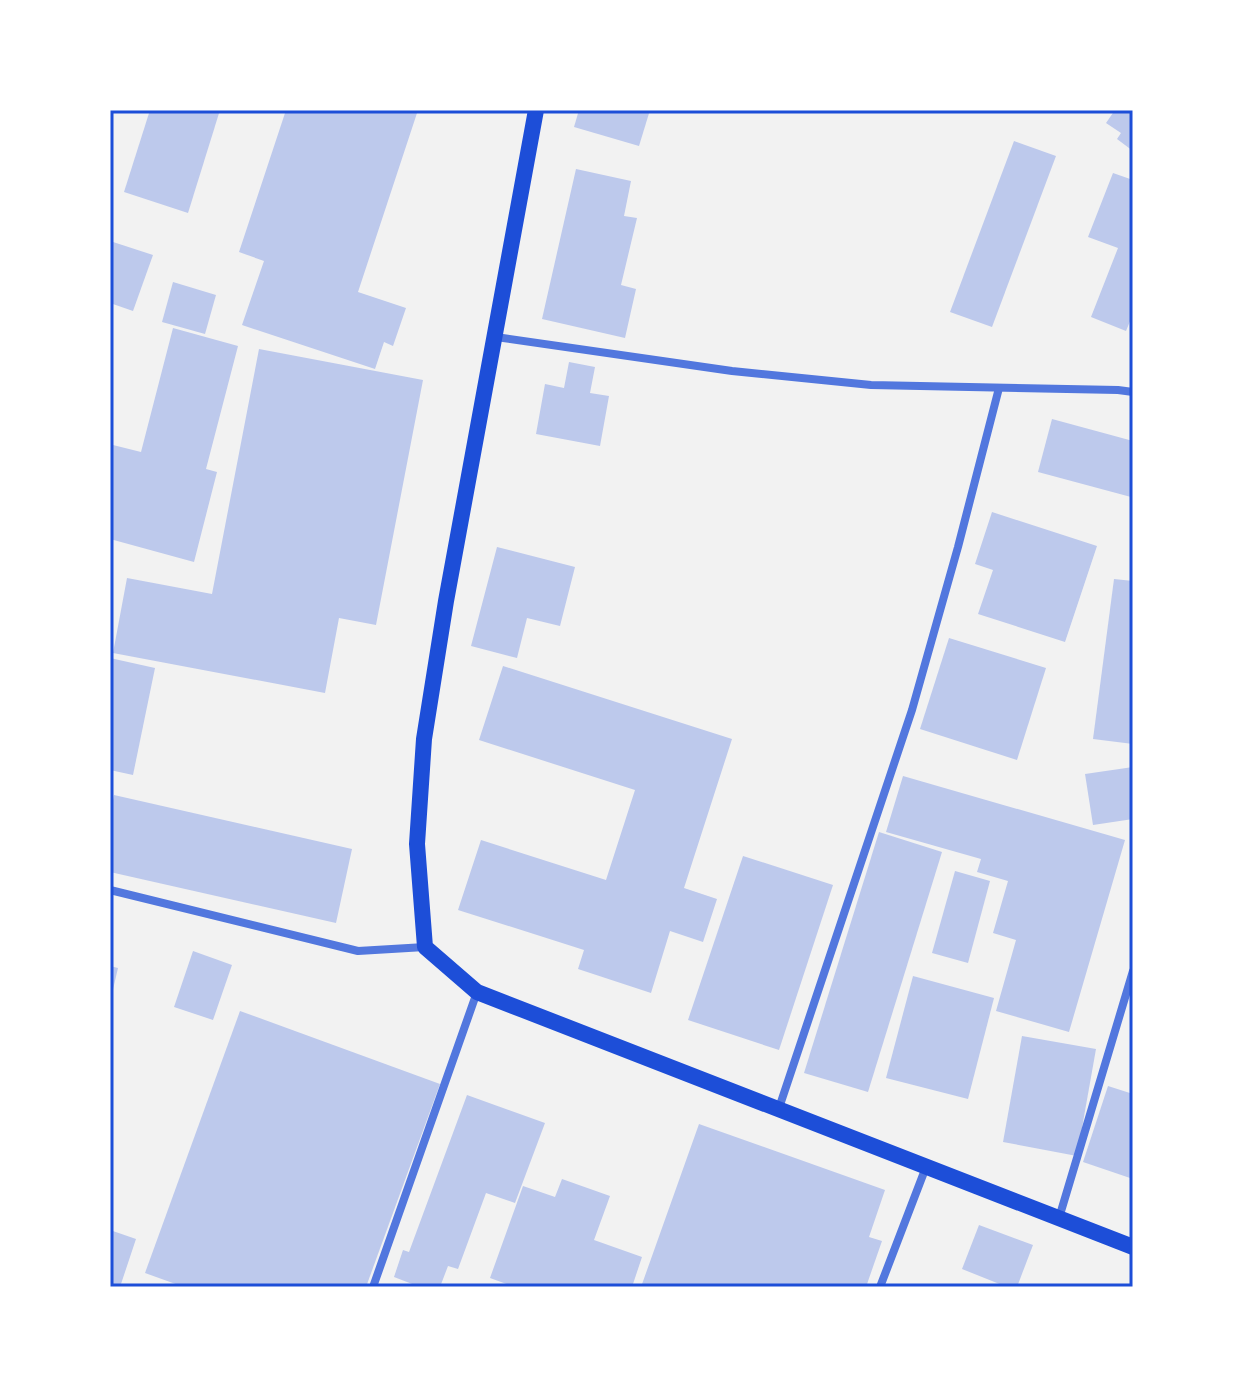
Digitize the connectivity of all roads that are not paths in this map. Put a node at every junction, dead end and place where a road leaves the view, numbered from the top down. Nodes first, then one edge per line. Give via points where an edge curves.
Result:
1 (536, 110) edge
2 (496, 337) junction
3 (999, 388) junction
4 (1133, 392) edge
5 (110, 890) edge
6 (425, 947) junction
7 (1133, 971) edge
8 (477, 992) junction
9 (779, 1108) junction
10 (926, 1166) junction
11 (1059, 1218) junction
12 (1133, 1247) edge
13 (373, 1287) edge
14 (880, 1287) edge

1 - 2 main road
2 - 3 street via 732,371 871,385
2 - 6 main road via 424,739 417,844
3 - 4 street
3 - 9 street via 912,710
5 - 6 street via 358,951
6 - 8 main road
7 - 11 street
8 - 9 main road
8 - 13 street
9 - 10 main road
10 - 11 main road
10 - 14 street
11 - 12 main road

